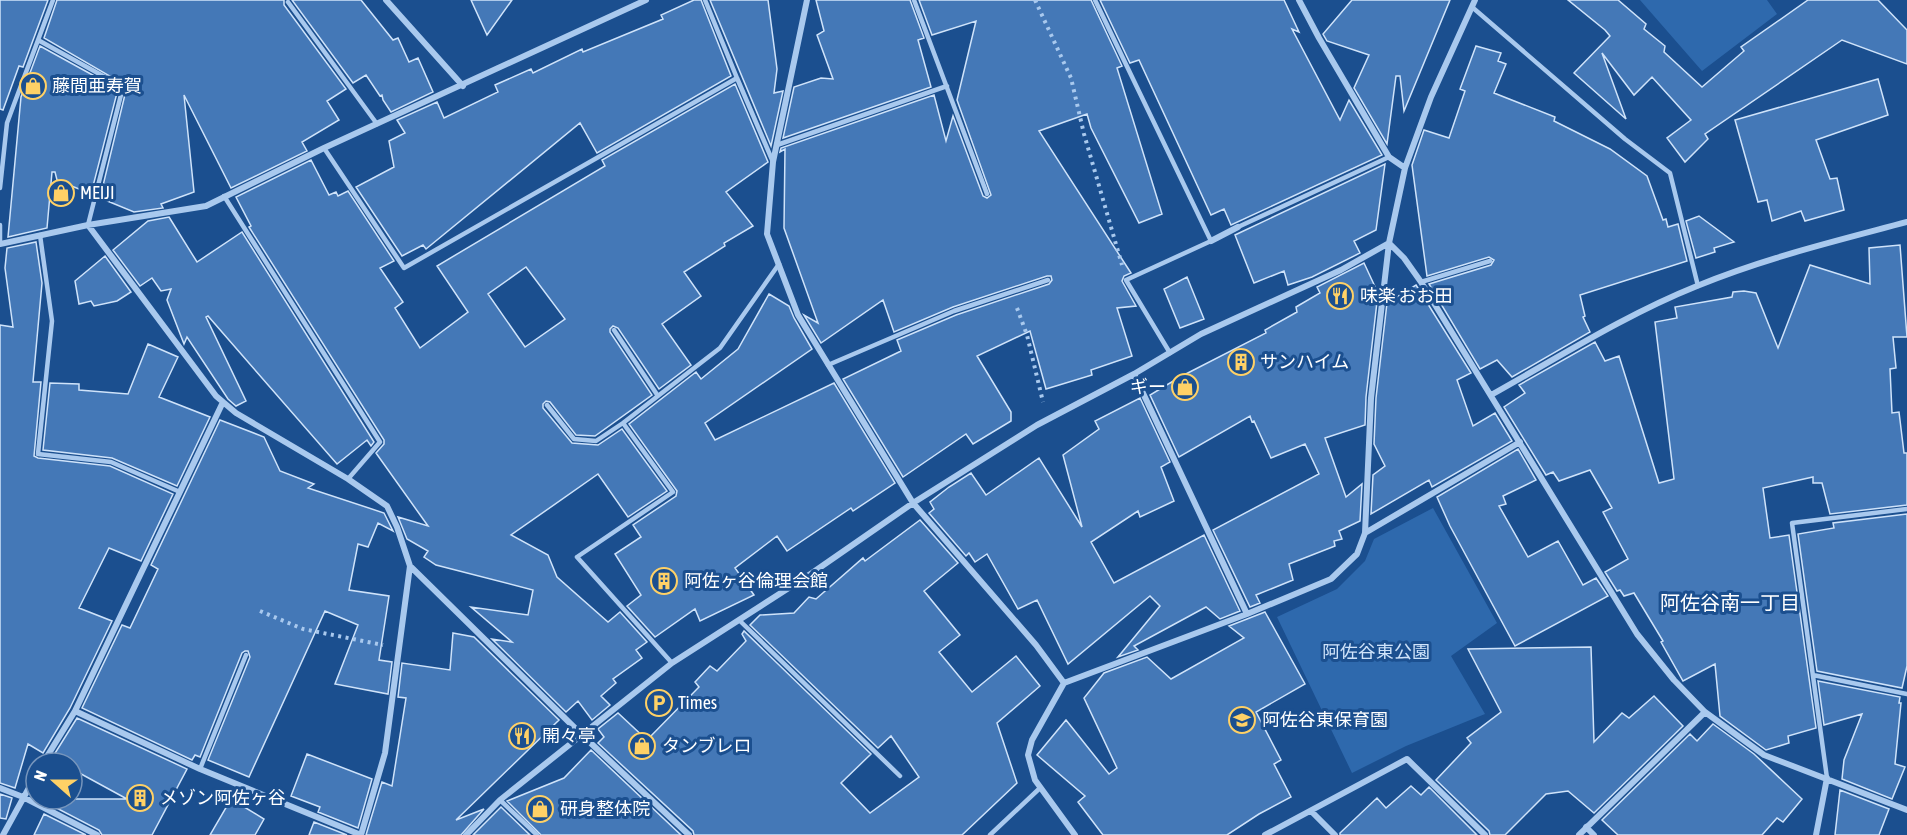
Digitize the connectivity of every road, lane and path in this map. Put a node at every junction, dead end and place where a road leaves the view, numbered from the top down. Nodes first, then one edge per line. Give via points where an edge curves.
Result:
1 (53, 0) edge
2 (386, 0) edge
3 (646, 0) edge
4 (705, 0) edge
5 (807, 0) edge
6 (914, 0) edge
7 (1035, 0) edge
8 (1095, 0) edge
9 (1299, 0) edge
10 (288, 2) dead end
11 (1474, 3) edge
12 (38, 40) junction
13 (737, 78) junction
14 (463, 86) junction
15 (947, 86) junction
16 (377, 124) junction
17 (777, 145) junction
18 (324, 148) junction
19 (1389, 157) junction
20 (773, 162) junction
21 (1404, 168) junction
22 (0, 188) edge
23 (987, 194) dead end
24 (224, 196) junction
25 (1907, 222) edge
26 (0, 225) edge
27 (88, 225) junction
28 (1239, 226) joint
29 (40, 235) junction
30 (1211, 241) junction
31 (1389, 243) junction
32 (0, 244) edge
33 (1490, 261) dead end
34 (779, 264) junction
35 (1048, 280) dead end
36 (1126, 280) junction
37 (1421, 282) junction
38 (1698, 286) junction
39 (1011, 291) junction
40 (614, 330) dead end
41 (1170, 353) junction
42 (828, 365) junction
43 (1134, 374) junction
44 (1491, 395) junction
45 (658, 396) junction
46 (223, 402) junction
47 (547, 405) dead end
48 (1047, 420) junction
49 (623, 423) junction
50 (1520, 442) junction
51 (348, 479) junction
52 (181, 492) junction
53 (913, 503) junction
54 (1907, 509) edge
55 (1365, 533) junction
56 (410, 566) junction
57 (260, 611) dead end
58 (1247, 614) junction
59 (739, 620) junction
60 (398, 649) junction
61 (246, 655) dead end
62 (672, 663) junction
63 (1813, 675) junction
64 (1064, 683) junction
65 (1907, 694) edge
66 (75, 711) junction
67 (1705, 712) junction
68 (581, 735) junction
69 (50, 751) edge
70 (200, 769) junction
71 (900, 776) dead end
72 (1827, 778) junction
73 (0, 788) edge
74 (1040, 788) junction
75 (23, 796) junction
76 (500, 800) junction
77 (1907, 810) edge
78 (1311, 811) junction
79 (1586, 827) junction
80 (3, 835) edge
81 (97, 835) edge
82 (361, 835) edge
83 (466, 835) edge
84 (537, 835) edge
85 (688, 835) edge
86 (990, 835) edge
87 (1075, 835) edge
88 (1265, 835) edge
89 (1335, 835) edge
90 (1485, 835) edge
91 (1578, 835) edge
92 (1594, 835) edge
93 (1816, 835) edge

1 - 12 lane
2 - 14 street
3 - 14 street
4 - 13 lane
5 - 17 street
6 - 15 lane
7 - 36 path via 1071,78
8 - 30 lane
9 - 19 street
10 - 16 lane
11 - 21 street
11 - 38 lane via 1625,140 1670,173
12 - 22 lane via 7,123
12 - 27 lane via 123,87
13 - 18 lane via 404,268
13 - 20 lane
14 - 16 street
15 - 17 lane
15 - 23 lane
16 - 18 street
17 - 20 street
18 - 24 street
19 - 21 street
19 - 28 lane
20 - 34 street via 767,234
21 - 31 street
24 - 27 street via 206,206
24 - 51 lane via 380,442
25 - 38 street via 1777,256
26 - 32 lane
27 - 29 street
27 - 46 street
28 - 30 street
29 - 32 street
29 - 52 lane via 52,321 38,454 111,462
30 - 36 lane
31 - 37 street
31 - 41 street via 1341,270 1201,334
31 - 55 street via 1371,398
33 - 37 lane
34 - 42 street via 798,315
34 - 45 lane via 720,348
35 - 39 lane
36 - 41 lane
37 - 44 street
38 - 44 street via 1640,312
39 - 42 lane
39 - 48 path via 1027,335
40 - 45 lane
41 - 43 street
42 - 53 street
43 - 48 street
43 - 58 street
44 - 50 street
45 - 49 lane
46 - 51 street
46 - 52 street
47 - 49 lane via 574,439 596,441
48 - 53 street
49 - 62 lane via 673,492 577,557
50 - 55 street
50 - 67 street via 1637,634
51 - 56 street via 387,506
52 - 66 street
53 - 59 street
53 - 64 street
54 - 63 lane via 1792,523
55 - 58 street via 1357,554 1331,579
56 - 60 street
56 - 68 street
57 - 60 path via 303,629
58 - 64 street
59 - 62 street
59 - 71 lane
60 - 82 street via 385,753
61 - 70 lane
62 - 68 street
63 - 65 lane
63 - 72 lane
64 - 74 street via 1032,740 1028,755
66 - 69 street
66 - 70 street
67 - 72 street via 1764,754
67 - 79 street
68 - 76 street
68 - 85 street
70 - 82 street
72 - 77 street
72 - 93 street
73 - 75 street
74 - 86 lane
74 - 87 street
75 - 80 street
75 - 81 street
76 - 83 street
76 - 84 lane
78 - 88 street
78 - 89 street
78 - 90 street via 1407,759
79 - 91 street
79 - 92 street

